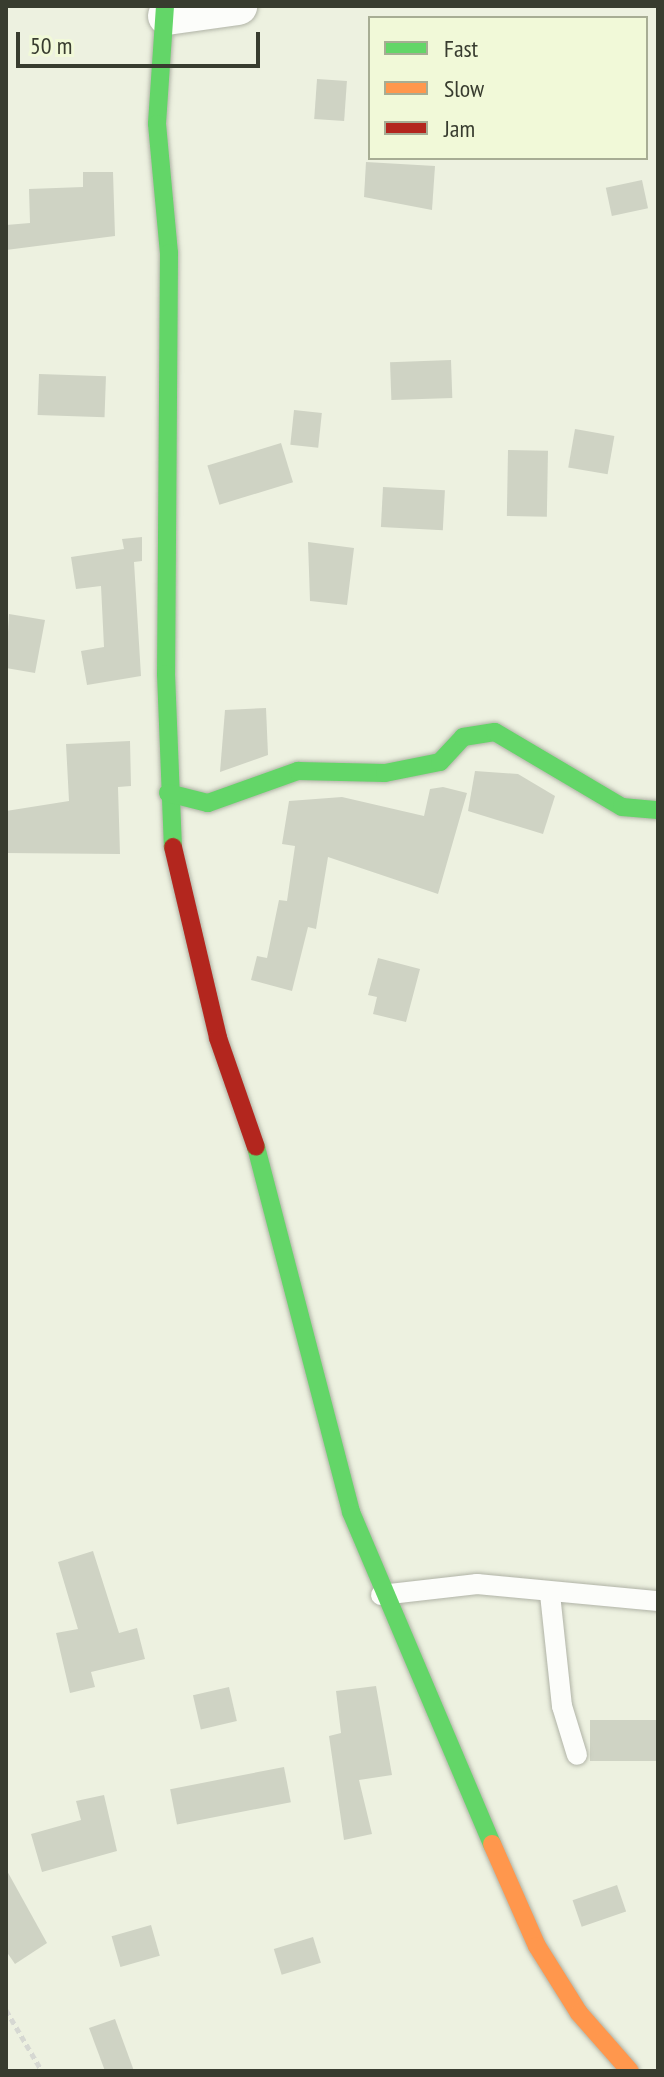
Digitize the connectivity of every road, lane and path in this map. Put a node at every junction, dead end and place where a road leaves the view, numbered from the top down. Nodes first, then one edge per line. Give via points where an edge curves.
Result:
1 (238, 6) edge
2 (166, 11) edge
3 (168, 793) junction
4 (658, 810) edge
5 (550, 1594) junction
6 (381, 1595) junction
7 (658, 1601) edge
8 (577, 1755) dead end
9 (6, 2010) edge
10 (42, 2071) edge
11 (630, 2071) edge

1 - 2 street
2 - 3 street via 157,124 169,253
3 - 4 street via 208,803 298,771 385,773 440,762 463,737 495,732 622,807
3 - 6 street via 173,846 218,1038 254,1139 351,1512
5 - 6 lane via 477,1584
5 - 7 lane
5 - 8 lane via 562,1706
6 - 11 street via 537,1946 579,2013
9 - 10 path

